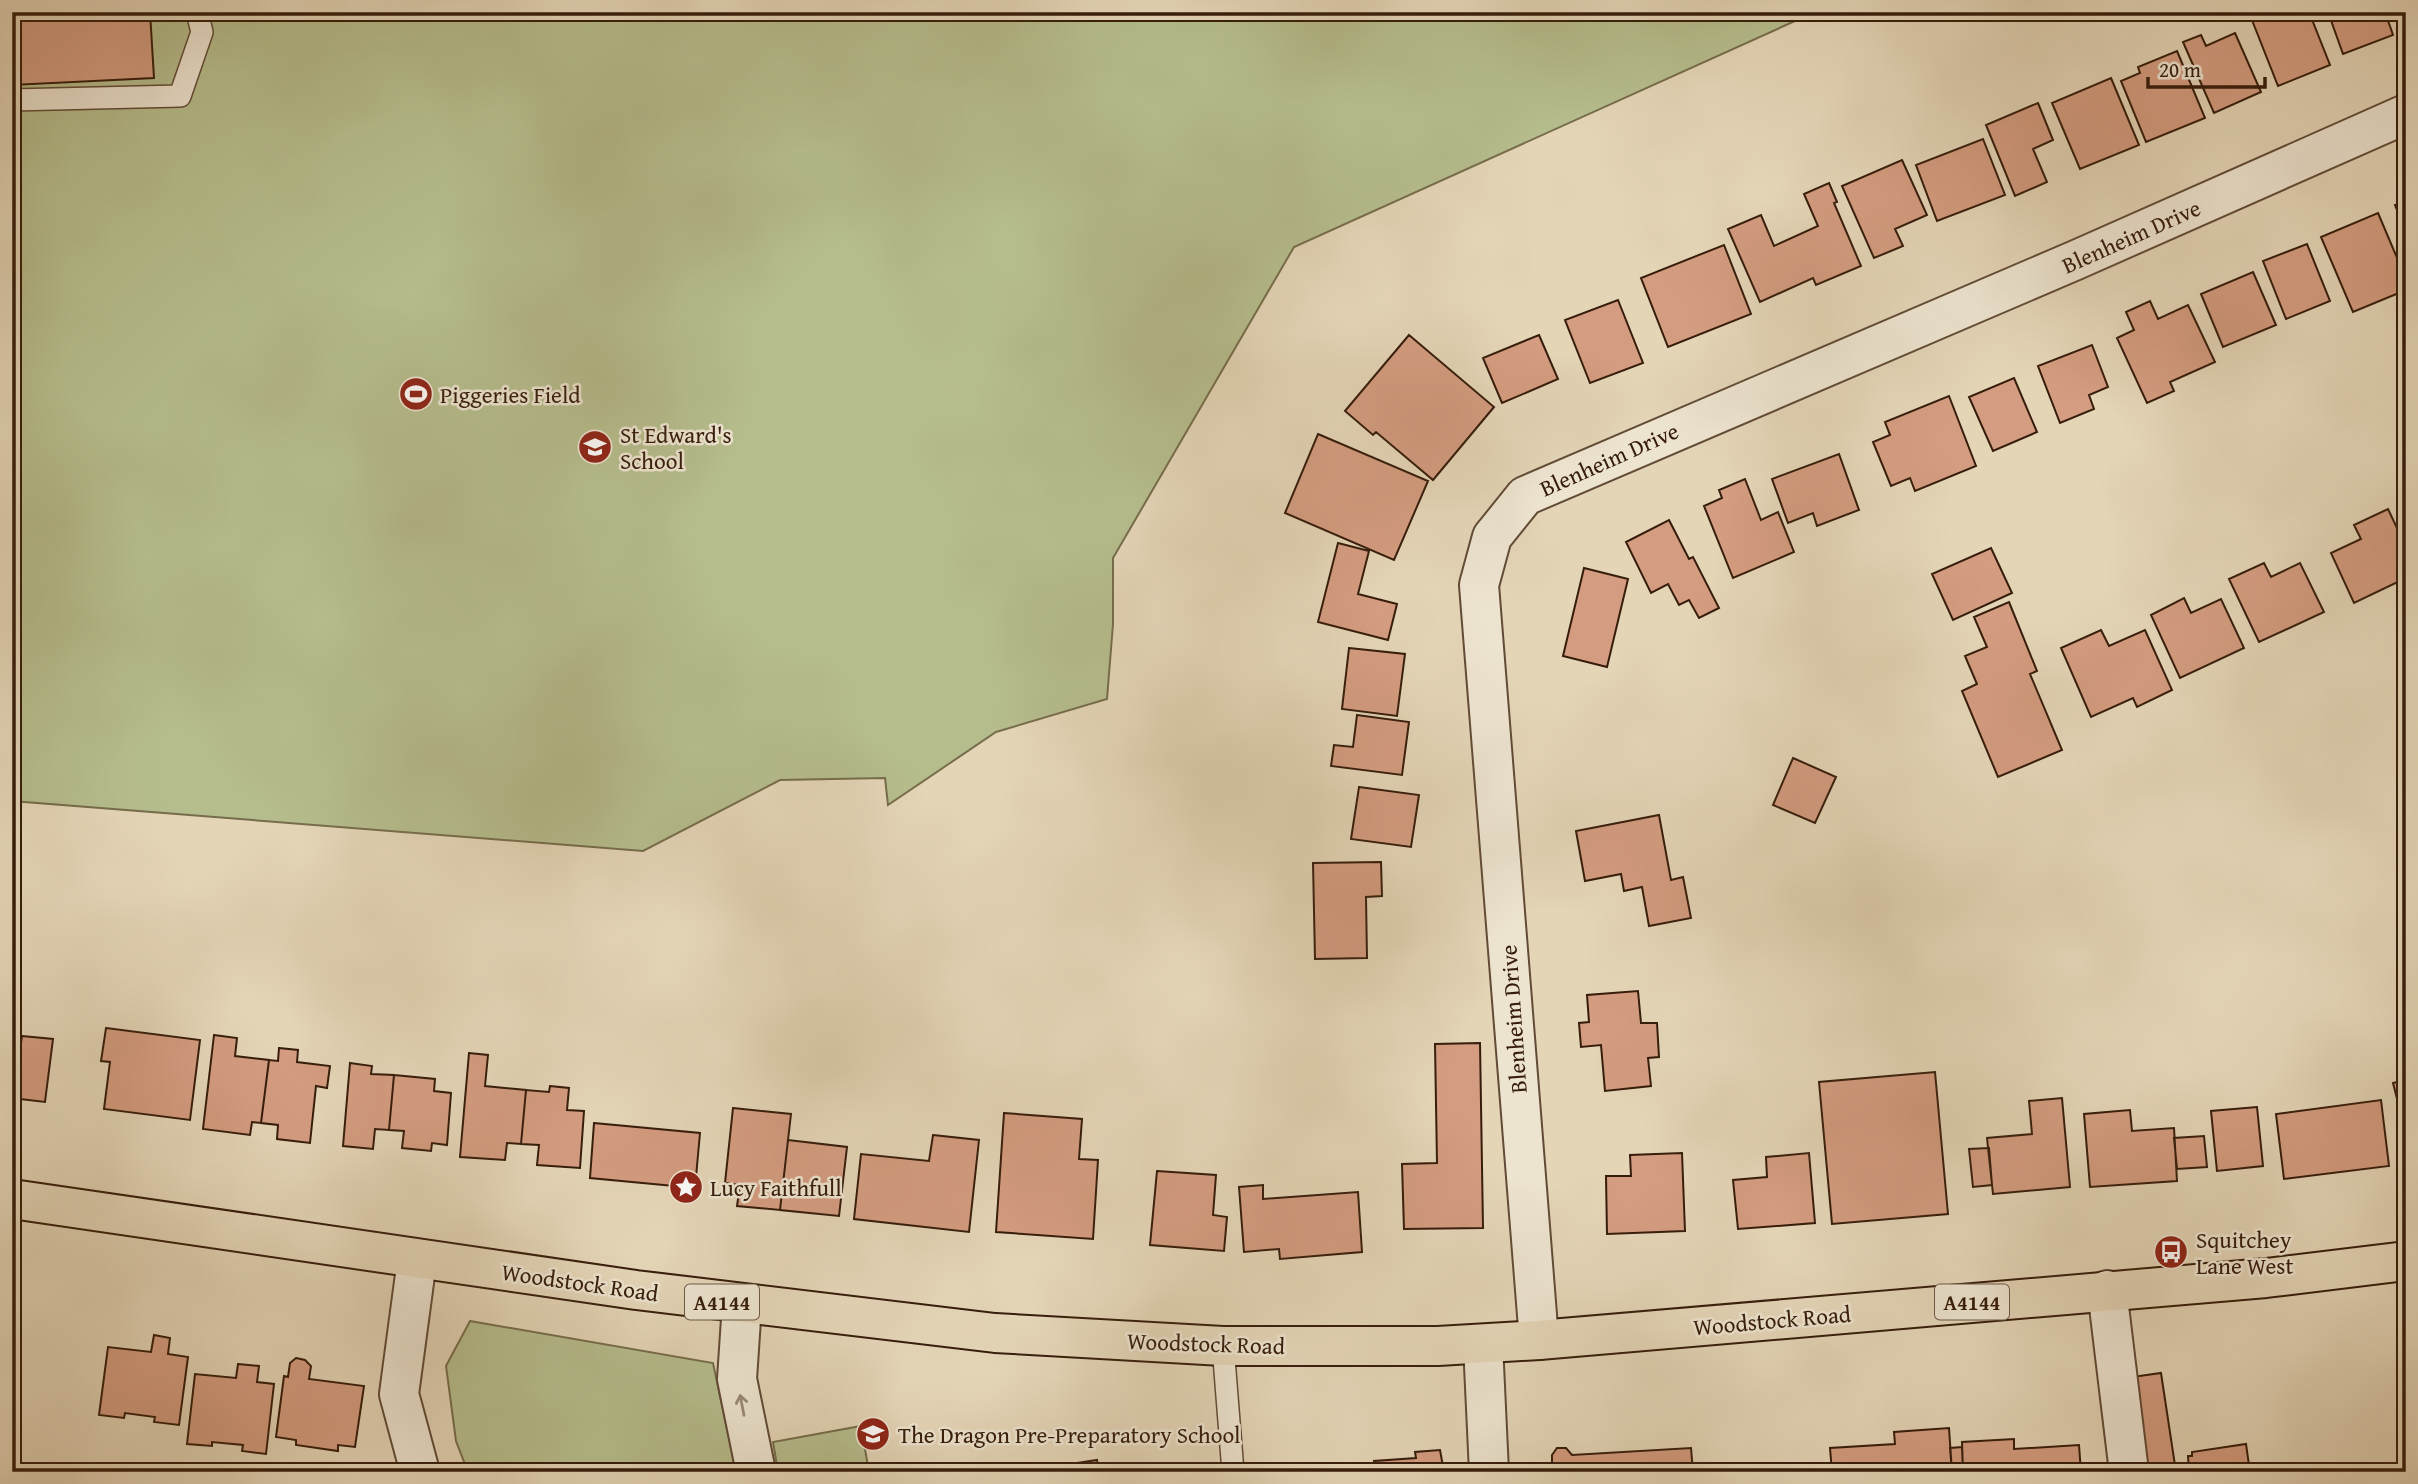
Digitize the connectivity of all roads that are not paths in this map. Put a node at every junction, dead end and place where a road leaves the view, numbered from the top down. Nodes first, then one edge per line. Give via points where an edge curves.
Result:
1 (197, 12) edge
2 (12, 100) edge
3 (2406, 114) edge
4 (12, 1199) edge
5 (417, 1260) junction
6 (2406, 1262) edge
7 (2107, 1290) junction
8 (742, 1304) junction
9 (1539, 1340) junction
10 (1483, 1344) junction
11 (1223, 1346) junction
12 (420, 1472) edge
13 (756, 1472) edge
14 (1233, 1472) edge
15 (1489, 1472) edge
16 (2129, 1472) edge

1 - 2 lane via 202,32 180,96
3 - 9 street, Blenheim Drive via 1525,496 1492,537 1479,585
4 - 5 main road, Woodstock Road / A4144
5 - 8 main road, Woodstock Road / A4144
5 - 12 street via 399,1394
6 - 7 main road, Woodstock Road / A4144
7 - 9 main road, Woodstock Road / A4144
7 - 16 street
8 - 11 main road, Woodstock Road / A4144 via 995,1333
13 -> 8 street via 737,1379
9 - 10 main road, Woodstock Road / A4144
10 - 11 main road, Woodstock Road / A4144
10 - 15 street
11 - 14 lane

